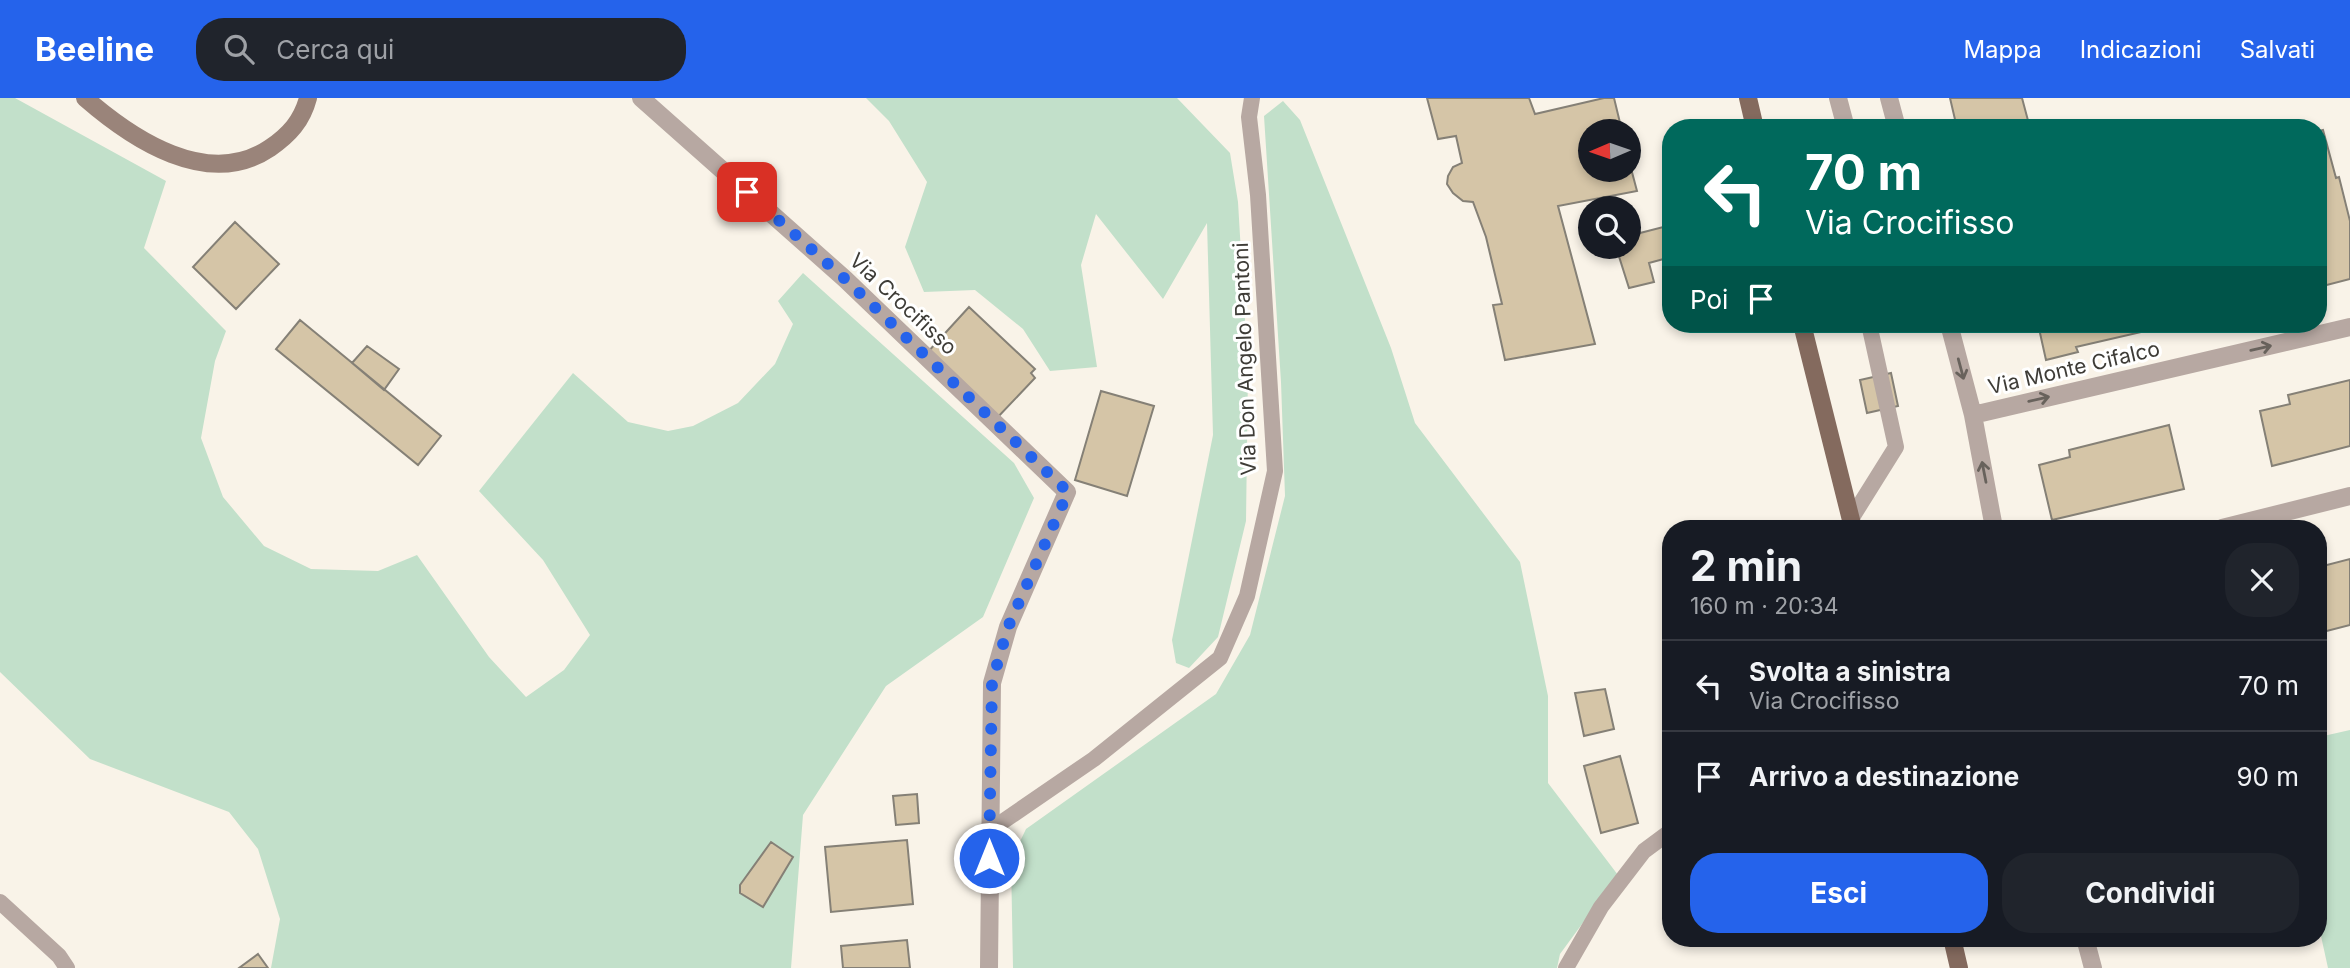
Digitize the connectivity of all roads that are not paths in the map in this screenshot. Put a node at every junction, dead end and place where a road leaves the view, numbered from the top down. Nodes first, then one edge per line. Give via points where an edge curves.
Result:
1 (85, 98) edge
2 (308, 98) edge
3 (641, 98) edge
4 (1251, 98) edge
5 (1748, 98) edge
6 (1838, 98) edge
7 (1889, 98) edge
8 (1753, 119) edge
9 (1844, 119) edge
10 (1895, 119) edge
11 (2350, 327) edge
12 (2327, 332) edge
13 (1804, 333) edge
14 (1871, 333) edge
15 (1951, 333) edge
16 (2324, 333) edge
17 (1973, 415) junction
18 (2350, 496) edge
19 (1851, 520) edge
20 (1854, 520) edge
21 (1993, 520) edge
22 (2254, 520) edge
23 (989, 831) junction
24 (1662, 838) edge
25 (0, 902) edge
26 (1954, 947) edge
27 (2087, 947) edge
28 (67, 968) edge
29 (989, 968) edge
30 (1566, 968) edge
31 (1959, 968) edge
32 (2093, 968) edge

1 - 2 street via 162,150 188,161 215,163 240,161 284,139 299,122
3 - 23 street, Via Crocifisso via 845,279 1068,492 1008,627 992,682
4 - 23 lane, Via Don Angelo Pantoni via 1275,471 1247,596 1220,658 1094,760
5 - 8 main road
6 - 9 street
7 - 10 street
12 -> 11 street, Via Monte Cifalco
13 - 19 main road
14 - 20 lane via 1896,447
15 -> 17 street
17 -> 16 street, Via Monte Cifalco
21 -> 17 street
18 - 22 street
23 - 29 street
24 - 30 lane via 1644,851 1601,907
25 - 28 lane via 60,956
26 - 31 main road
27 - 32 street

